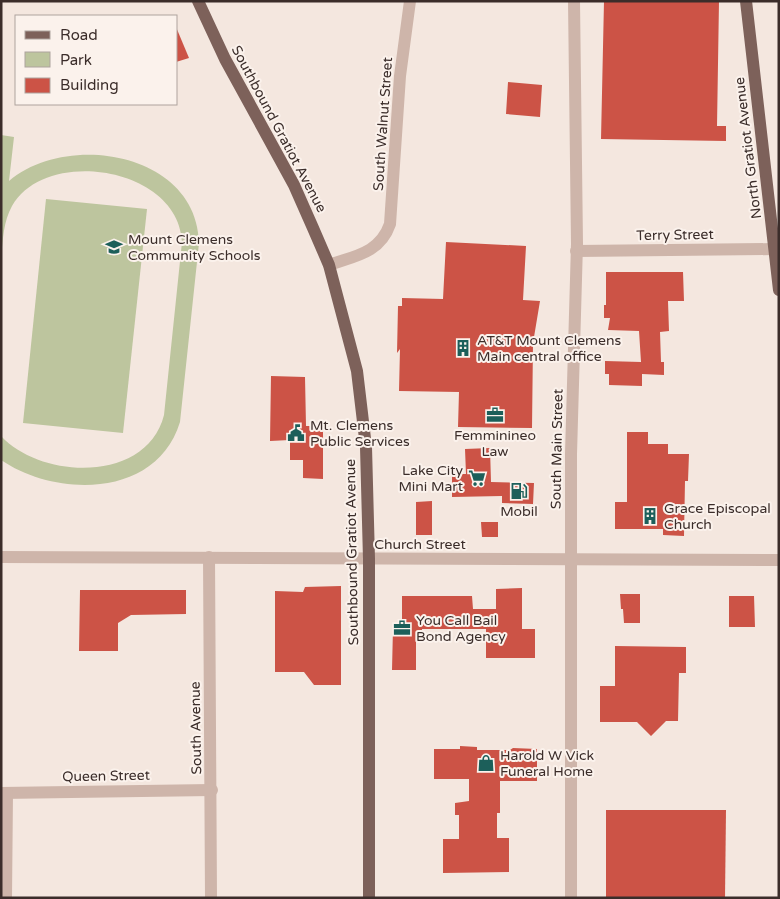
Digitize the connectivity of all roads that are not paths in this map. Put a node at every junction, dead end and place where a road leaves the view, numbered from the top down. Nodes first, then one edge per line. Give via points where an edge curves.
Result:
1 (198, 1) edge
2 (410, 1) edge
3 (574, 1) edge
4 (746, 1) edge
5 (775, 249) junction
6 (576, 251) junction
7 (329, 265) junction
8 (779, 290) edge
9 (1, 557) edge
10 (209, 557) junction
11 (369, 559) junction
12 (570, 559) junction
13 (779, 560) edge
14 (212, 790) junction
15 (4, 793) edge
16 (6, 898) edge
17 (212, 898) edge
18 (369, 898) edge
19 (571, 898) edge

1 - 7 main road, Southbound Gratiot Avenue via 225,59 294,185
2 - 7 street, South Walnut Street via 400,76 392,217 377,246
3 - 6 street, South Main Street
4 - 5 main road, North Gratiot Avenue
5 - 6 street, Terry Street
5 - 8 main road, North Gratiot Avenue
6 - 12 street, South Main Street
7 - 11 main road, Southbound Gratiot Avenue via 360,390 366,447
9 - 10 street, Church Street
10 - 11 street, Church Street
10 - 14 street, South Avenue
11 - 12 street, Church Street
11 - 18 main road, Southbound Gratiot Avenue
12 - 13 street, Church Street
12 - 19 street, South Main Street
14 - 15 street, Queen Street
14 - 17 street, South Avenue
15 - 16 street

